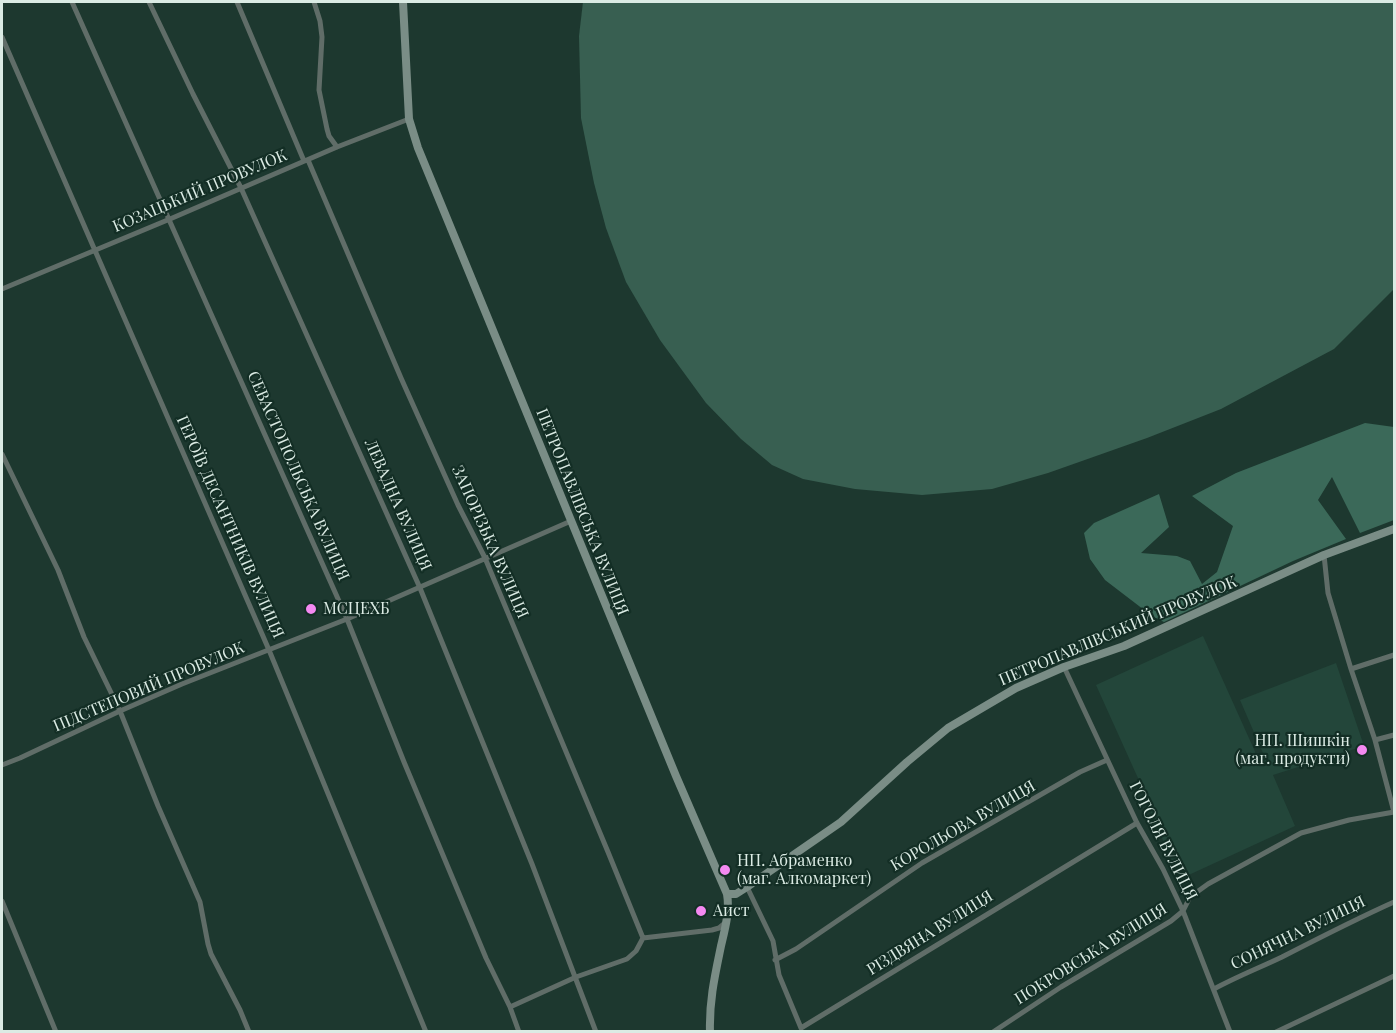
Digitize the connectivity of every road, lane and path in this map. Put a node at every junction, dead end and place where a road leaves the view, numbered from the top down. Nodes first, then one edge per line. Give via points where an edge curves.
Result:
1 (72, 2) edge
2 (149, 2) edge
3 (237, 2) edge
4 (314, 2) edge
5 (403, 2) edge
6 (2, 37) edge
7 (409, 119) junction
8 (337, 147) junction
9 (306, 160) junction
10 (241, 189) junction
11 (170, 219) junction
12 (94, 251) junction
13 (2, 289) edge
14 (2, 454) edge
15 (571, 521) junction
16 (1395, 529) edge
17 (1324, 555) junction
18 (485, 558) junction
19 (420, 588) junction
20 (347, 619) junction
21 (269, 650) junction
22 (1395, 655) edge
23 (1064, 667) junction
24 (1351, 669) junction
25 (120, 711) junction
26 (1395, 735) edge
27 (1375, 740) junction
28 (1107, 760) junction
29 (2, 765) edge
30 (1395, 812) edge
31 (1137, 823) junction
32 (747, 887) junction
33 (727, 894) junction
34 (2, 901) edge
35 (1395, 902) edge
36 (1184, 911) junction
37 (726, 922) junction
38 (642, 938) junction
39 (775, 960) junction
40 (1395, 976) edge
41 (576, 977) junction
42 (1214, 989) junction
43 (510, 1007) junction
44 (56, 1032) edge
45 (249, 1032) edge
46 (426, 1032) edge
47 (519, 1032) edge
48 (596, 1032) edge
49 (710, 1032) edge
50 (993, 1032) edge
51 (1230, 1032) edge
52 (1276, 1032) edge

1 - 11 street, СЕВАСТОПОЛЬСЬКА ВУЛИЦЯ
2 - 10 street, ЛЕВАДНА ВУЛИЦЯ
3 - 9 street, ЗАПОРІЗЬКА ВУЛИЦЯ
4 - 8 street via 322,37 319,90 329,136
5 - 7 street, ПЕТРОПАВЛІВСЬКА ВУЛИЦЯ
6 - 12 street, ГЕРОЇВ ДЕСАНТНИКІВ ВУЛИЦЯ
7 - 8 street, КОЗАЦЬКИЙ ПРОВУЛОК
7 - 15 street, ПЕТРОПАВЛІВСЬКА ВУЛИЦЯ
8 - 9 street, КОЗАЦЬКИЙ ПРОВУЛОК
9 - 10 street, КОЗАЦЬКИЙ ПРОВУЛОК
9 - 18 street, ЗАПОРІЗЬКА ВУЛИЦЯ
10 - 11 street, КОЗАЦЬКИЙ ПРОВУЛОК
10 - 19 street, ЛЕВАДНА ВУЛИЦЯ
11 - 12 street, КОЗАЦЬКИЙ ПРОВУЛОК
11 - 20 street, СЕВАСТОПОЛЬСЬКА ВУЛИЦЯ
12 - 13 street, КОЗАЦЬКИЙ ПРОВУЛОК
12 - 21 street, ГЕРОЇВ ДЕСАНТНИКІВ ВУЛИЦЯ
14 - 25 street
15 - 18 street, ПІДСТЕПОВИЙ ПРОВУЛОК
15 - 33 street, ПЕТРОПАВЛІВСЬКА ВУЛИЦЯ
16 - 17 street, ПЕТРОПАВЛІВСЬКИЙ ПРОВУЛОК
17 - 23 street, ПЕТРОПАВЛІВСЬКИЙ ПРОВУЛОК via 1124,646
17 - 24 street via 1328,593
18 - 19 street, ПІДСТЕПОВИЙ ПРОВУЛОК
18 - 38 street, ЗАПОРІЗЬКА ВУЛИЦЯ
19 - 20 street, ПІДСТЕПОВИЙ ПРОВУЛОК
19 - 41 street, ЛЕВАДНА ВУЛИЦЯ
20 - 21 street, ПІДСТЕПОВИЙ ПРОВУЛОК
20 - 43 street, СЕВАСТОПОЛЬСЬКА ВУЛИЦЯ via 486,958
21 - 25 street, ПІДСТЕПОВИЙ ПРОВУЛОК
21 - 46 street, ГЕРОЇВ ДЕСАНТНИКІВ ВУЛИЦЯ
22 - 24 street
23 - 28 street, ГОГОЛЯ ВУЛИЦЯ
23 - 32 street, ПЕТРОПАВЛІВСЬКИЙ ПРОВУЛОК via 1016,688 948,728 841,822
24 - 27 street
25 - 29 street, ПІДСТЕПОВИЙ ПРОВУЛОК
25 - 45 street via 200,902 211,954
26 - 27 street
27 - 30 street
28 - 31 street, ГОГОЛЯ ВУЛИЦЯ
28 - 39 street, КОРОЛЬОВА ВУЛИЦЯ via 922,863 796,950
30 - 36 street, ПОКРОВСЬКА ВУЛИЦЯ via 1301,833 1208,884 1190,897
31 - 36 street, ГОГОЛЯ ВУЛИЦЯ
31 - 39 street, РІЗДВЯНА ВУЛИЦЯ via 801,1028
32 - 33 street, ПЕТРОПАВЛІВСЬКИЙ ПРОВУЛОК
32 - 39 street via 772,941
33 - 37 street, ПЕТРОПАВЛІВСЬКА ВУЛИЦЯ
34 - 44 street
35 - 42 street, СОНЯЧНА ВУЛИЦЯ
36 - 42 street, ГОГОЛЯ ВУЛИЦЯ
36 - 50 street, ПОКРОВСЬКА ВУЛИЦЯ
37 - 38 street via 712,930
37 - 49 street, ПЕТРОПАВЛІВСЬКА ВУЛИЦЯ via 710,1000
38 - 41 street via 627,959
40 - 52 street
41 - 43 street
41 - 48 street, ЛЕВАДНА ВУЛИЦЯ
42 - 51 street, ГОГОЛЯ ВУЛИЦЯ
43 - 47 street, СЕВАСТОПОЛЬСЬКА ВУЛИЦЯ

